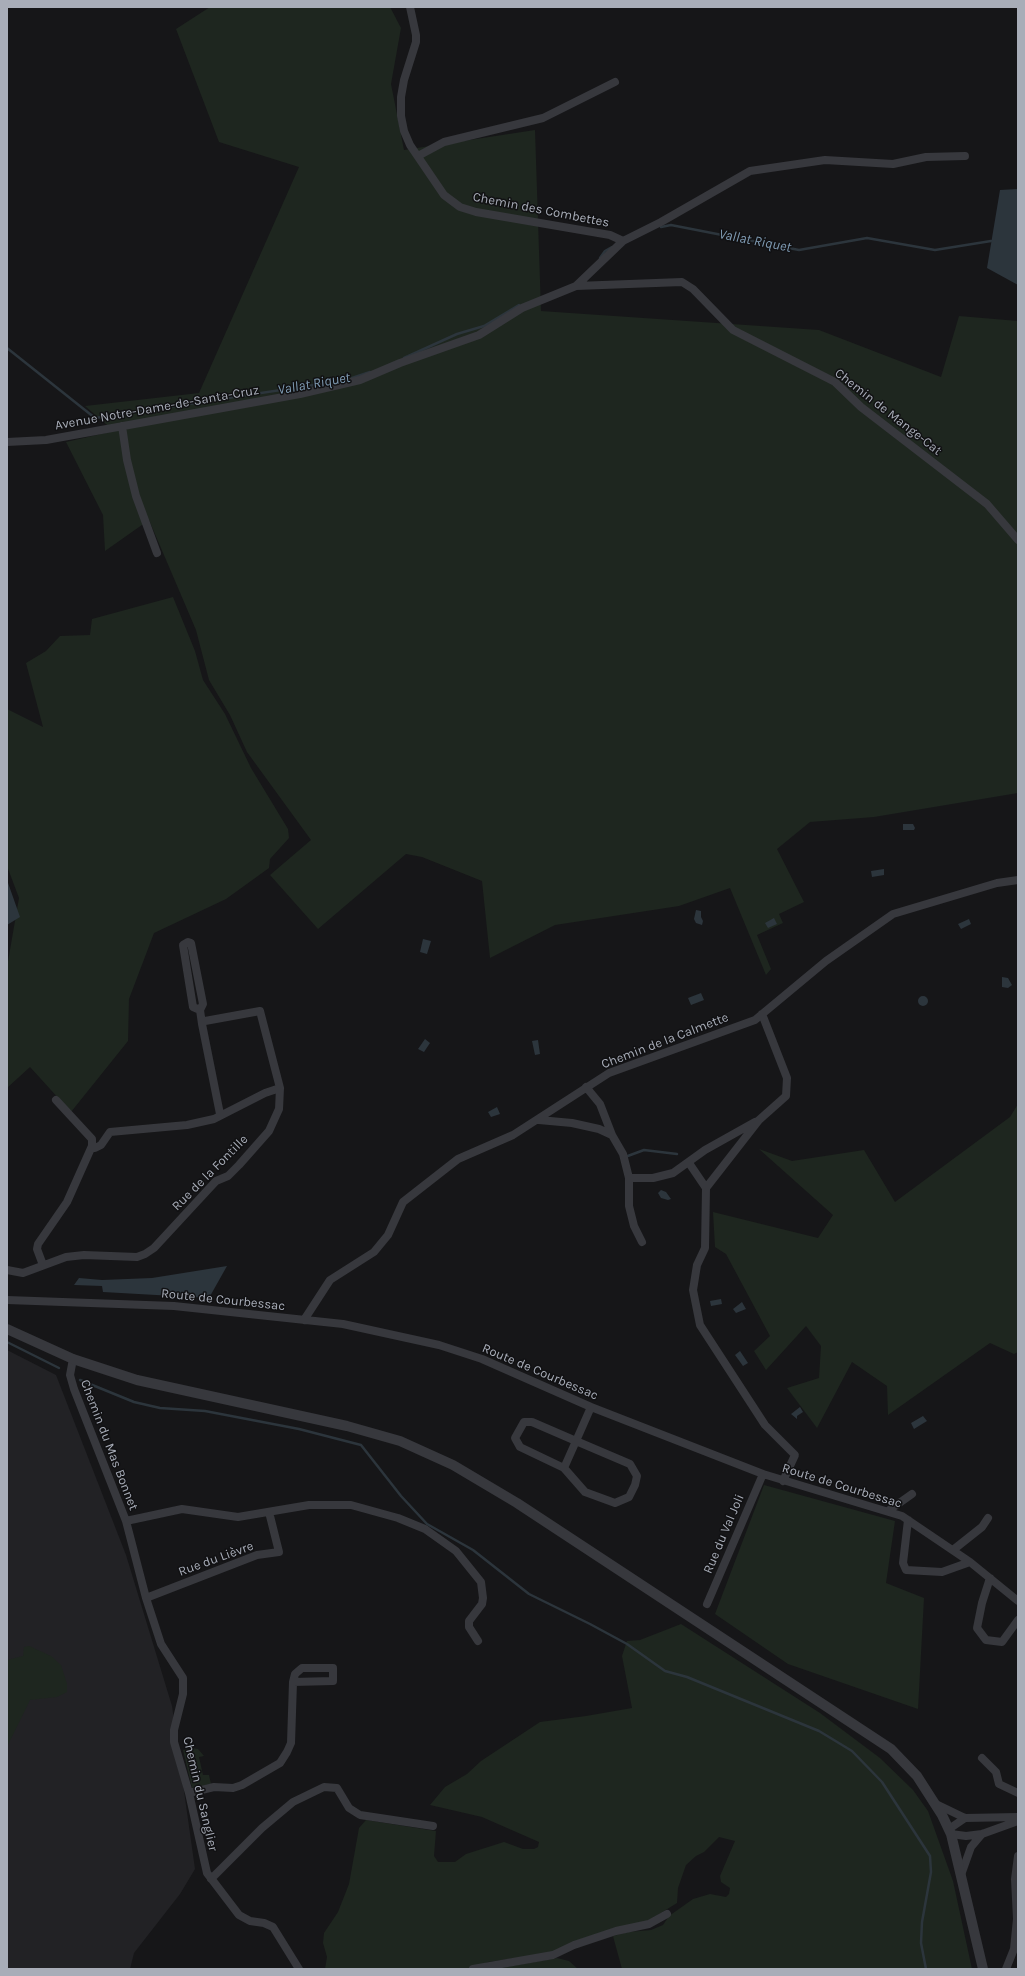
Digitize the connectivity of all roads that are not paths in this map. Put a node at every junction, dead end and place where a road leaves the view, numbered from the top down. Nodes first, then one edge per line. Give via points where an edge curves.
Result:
1 (410, 7) edge
2 (615, 82) dead end
3 (418, 156) junction
4 (965, 156) dead end
5 (623, 241) junction
6 (576, 286) junction
7 (122, 426) junction
8 (7, 442) edge
9 (1018, 540) edge
10 (158, 553) dead end
11 (1018, 880) edge
12 (200, 1010) junction
13 (762, 1014) junction
14 (202, 1024) junction
15 (586, 1087) junction
16 (280, 1088) junction
17 (56, 1100) dead end
18 (220, 1114) junction
19 (539, 1120) junction
20 (759, 1120) junction
21 (612, 1135) junction
22 (92, 1146) junction
23 (688, 1163) junction
24 (629, 1178) junction
25 (706, 1188) junction
26 (642, 1242) dead end
27 (43, 1265) junction
28 (7, 1270) edge
29 (9, 1299) edge
30 (304, 1320) junction
31 (7, 1329) edge
32 (73, 1359) junction
33 (591, 1406) junction
34 (576, 1441) junction
35 (564, 1468) junction
36 (763, 1474) junction
37 (783, 1481) junction
38 (912, 1494) dead end
39 (888, 1511) junction
40 (269, 1512) junction
41 (988, 1518) dead end
42 (908, 1520) junction
43 (126, 1521) junction
44 (953, 1550) junction
45 (970, 1562) junction
46 (990, 1578) junction
47 (146, 1598) junction
48 (1018, 1601) edge
49 (707, 1604) dead end
50 (1018, 1620) edge
51 (478, 1641) dead end
52 (293, 1682) junction
53 (982, 1758) dead end
54 (189, 1793) junction
55 (1018, 1793) edge
56 (936, 1804) junction
57 (1018, 1817) edge
58 (965, 1818) junction
59 (1018, 1821) edge
60 (433, 1826) dead end
61 (950, 1831) junction
62 (982, 1834) junction
63 (1018, 1856) edge
64 (961, 1878) junction
65 (211, 1879) junction
66 (667, 1914) dead end
67 (299, 1969) edge
68 (473, 1969) edge
69 (983, 1969) edge
70 (1006, 1969) edge

1 - 3 street, Chemin des Combettes via 416,42 404,80 401,116 404,131
2 - 3 street via 543,118 444,142
3 - 5 street, Chemin des Combettes via 444,195 460,207 495,217 610,235
4 - 5 street via 926,157 893,164 826,160 750,171
5 - 6 street
6 - 7 street, Avenue Notre-Dame-de-Santa-Cruz via 522,308 479,335 360,380 300,394
6 - 9 street, Chemin de Mange-Cat via 682,282 693,289 733,330 835,382 861,407 987,504
7 - 8 street, Avenue Notre-Dame-de-Santa-Cruz via 46,440
7 - 10 street via 136,496
11 - 13 street, Chemin de la Calmette via 893,914 826,961
12 - 12 street via 203,1004 191,943 188,942 183,945 194,1007
12 - 14 street
13 - 15 street, Chemin de la Calmette via 755,1020 609,1073
13 - 20 street via 787,1078 786,1096
14 - 16 street, Rue de la Fontille via 206,1021 260,1011
14 - 18 street
15 - 19 street, Chemin de la Calmette
15 - 21 street via 600,1104
16 - 18 street
16 - 27 street, Rue de la Fontille via 279,1109 269,1131 228,1176 216,1181 154,1248 137,1257 84,1255 66,1257
17 - 22 street via 92,1140
18 - 22 street via 214,1119 186,1125 110,1132 101,1145 95,1148
19 - 21 street via 586,1126
19 - 30 street, Chemin de la Calmette via 514,1135 458,1159 403,1202 388,1235 374,1252 330,1280
20 - 23 street via 705,1150
20 - 25 street
21 - 24 street via 623,1154
22 - 27 street via 66,1202 38,1244 37,1249
23 - 24 street via 673,1173 653,1178
23 - 25 street
24 - 26 street via 629,1206 634,1226
25 - 37 street via 705,1248 697,1265 693,1290 700,1325 765,1425 795,1455
27 - 28 street, Rue de la Fontille via 23,1273
29 - 30 street, Route de Courbessac via 174,1306
30 - 33 street, Route de Courbessac via 343,1324 439,1345 482,1359
31 - 32 street
32 - 43 street, Chemin du Mas Bonnet via 70,1375 74,1389
32 - 56 street via 137,1380 347,1426 400,1441 453,1465 517,1503 891,1749 917,1776
33 - 34 street
33 - 36 street, Route de Courbessac
34 - 35 street
34 - 35 street via 532,1422 524,1422 516,1438 520,1447
34 - 35 street via 630,1464 637,1476 635,1485 629,1497 615,1503 586,1492
36 - 37 street, Route de Courbessac
36 - 49 street, Rue du Val Joli
37 - 39 street, Route de Courbessac
38 - 39 street
39 - 42 street, Route de Courbessac
40 - 43 street, Chemin du Mas Bonnet via 238,1517 182,1509
40 - 47 street, Rue du Lièvre via 279,1552 257,1555
40 - 51 street, Chemin du Mas Bonnet via 309,1505 352,1505 398,1518 438,1537 456,1551 482,1582 482,1604 469,1622 469,1627
41 - 44 street via 982,1527
42 - 44 street, Route de Courbessac
42 - 45 street via 903,1563 906,1570 942,1572
43 - 47 street, Chemin du Sanglier
44 - 45 street, Route de Courbessac
45 - 46 street, Route de Courbessac
46 - 48 street, Route de Courbessac
46 - 50 street via 977,1628 986,1640 1002,1642
47 - 54 street, Chemin du Sanglier via 161,1644 183,1678 174,1742
52 - 52 street via 295,1674 302,1668 333,1668 333,1681
52 - 54 street via 291,1742 280,1763 233,1788 214,1786
53 - 55 street via 996,1772 999,1784
54 - 65 street, Chemin du Sanglier via 203,1860
56 - 58 street
56 - 61 street
57 - 58 street
58 - 61 street
59 - 62 street
60 - 65 street via 360,1815 349,1808 337,1788 324,1787 293,1802 262,1828
61 - 62 street via 966,1836
61 - 64 street
62 - 64 street via 971,1847
63 - 70 street via 1015,1879 1017,1919 1014,1949
64 - 69 street
65 - 67 street, Chemin du Sanglier via 239,1915 273,1928
66 - 68 street via 649,1924 616,1931 553,1955

